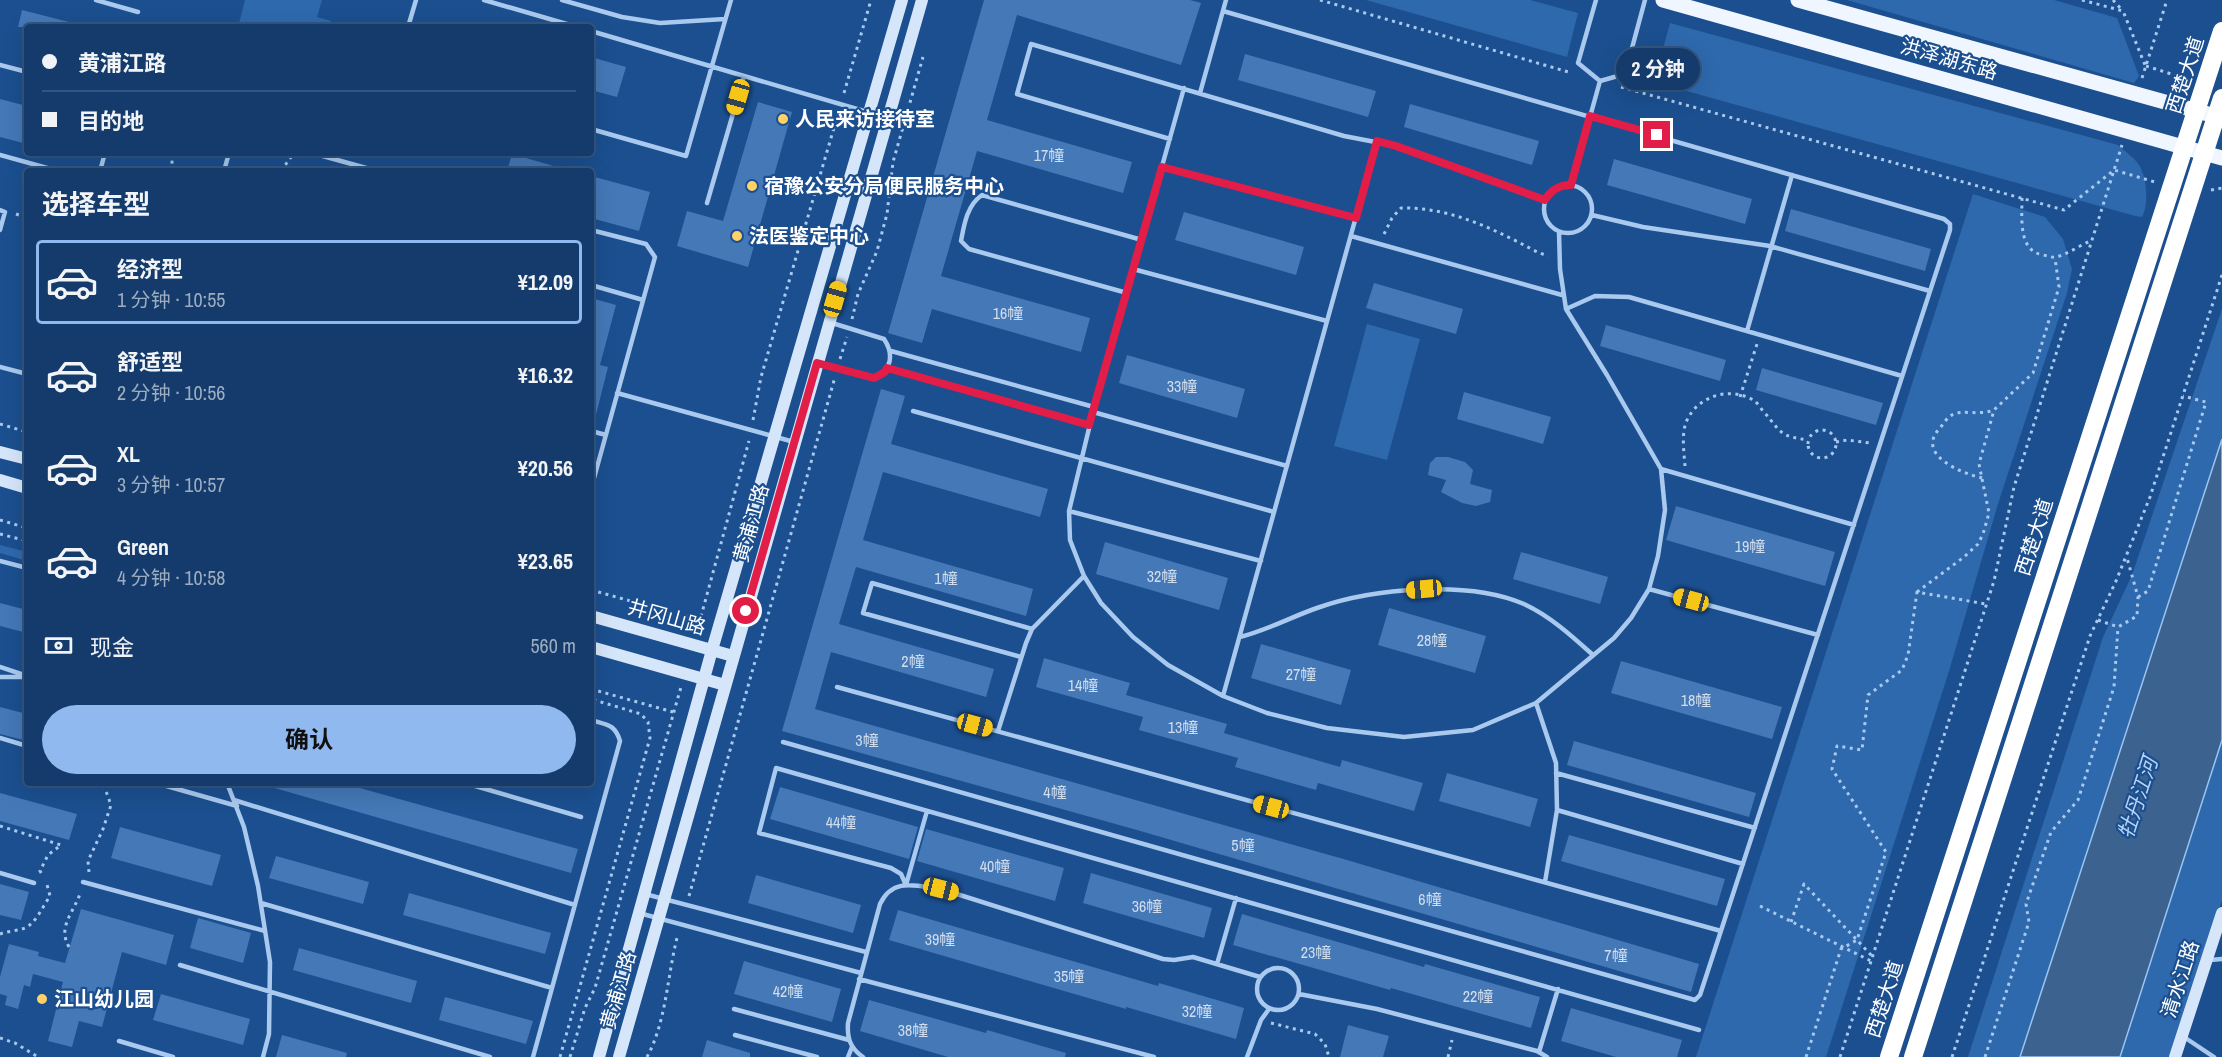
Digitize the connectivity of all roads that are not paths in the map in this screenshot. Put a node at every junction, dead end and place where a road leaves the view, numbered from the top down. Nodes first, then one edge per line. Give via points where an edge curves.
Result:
1 (96, 0) edge
2 (416, 0) edge
3 (484, 0) edge
4 (561, 0) edge
5 (731, 0) edge
6 (902, 0) edge
7 (922, 0) edge
8 (1226, 0) edge
9 (1596, 0) edge
10 (1645, 0) edge
11 (1664, 0) edge
12 (1798, 0) edge
13 (1223, 11) junction
14 (138, 12) dead end
15 (725, 19) junction
16 (409, 24) edge
17 (567, 24) edge
18 (2222, 31) edge
19 (594, 32) edge
20 (0, 65) edge
21 (712, 66) junction
22 (24, 71) edge
23 (744, 76) junction
24 (1600, 81) junction
25 (1184, 88) junction
26 (1200, 93) junction
27 (2222, 98) edge
28 (2197, 110) junction
29 (870, 112) junction
30 (1590, 116) junction
31 (2219, 117) edge
32 (888, 118) junction
33 (594, 130) edge
34 (1170, 139) junction
35 (1377, 141) junction
36 (2185, 147) junction
37 (0, 155) edge
38 (323, 156) edge
39 (2213, 156) edge
40 (1162, 167) junction
41 (47, 168) edge
42 (366, 168) edge
43 (1792, 175) junction
44 (1571, 185) junction
45 (1545, 200) junction
46 (707, 204) dead end
47 (0, 210) edge
48 (1592, 215) junction
49 (1356, 218) junction
50 (0, 230) edge
51 (594, 231) edge
52 (1559, 232) junction
53 (1351, 236) junction
54 (1142, 240) junction
55 (1771, 246) junction
56 (1133, 269) junction
57 (594, 286) edge
58 (1930, 291) junction
59 (1126, 293) junction
60 (1562, 295) junction
61 (643, 300) junction
62 (1566, 309) junction
63 (1328, 321) junction
64 (828, 322) junction
65 (1747, 331) junction
66 (891, 351) junction
67 (817, 363) junction
68 (0, 367) edge
69 (887, 368) junction
70 (24, 373) edge
71 (1902, 376) junction
72 (617, 393) junction
73 (1093, 409) junction
74 (913, 411) dead end
75 (1089, 425) junction
76 (594, 432) edge
77 (606, 435) junction
78 (775, 437) junction
79 (794, 442) junction
80 (0, 452) edge
81 (24, 458) edge
82 (1082, 458) junction
83 (1287, 466) junction
84 (1661, 469) junction
85 (594, 478) edge
86 (0, 480) edge
87 (24, 487) edge
88 (1069, 511) junction
89 (1274, 512) junction
90 (1854, 525) junction
91 (0, 561) edge
92 (1261, 561) junction
93 (24, 567) edge
94 (1084, 576) junction
95 (1649, 589) junction
96 (594, 617) edge
97 (1032, 629) junction
98 (1818, 636) junction
99 (1240, 637) junction
100 (594, 648) edge
101 (712, 650) junction
102 (733, 656) junction
103 (1593, 656) junction
104 (1021, 657) junction
105 (0, 667) edge
106 (24, 675) edge
107 (24, 676) edge
108 (0, 677) edge
109 (704, 679) junction
110 (725, 685) junction
111 (837, 687) dead end
112 (1223, 696) junction
113 (1536, 703) junction
114 (594, 721) edge
115 (998, 731) junction
116 (0, 738) edge
117 (783, 742) dead end
118 (24, 745) edge
119 (1556, 772) junction
120 (167, 786) edge
121 (228, 786) edge
122 (475, 786) edge
123 (234, 800) junction
124 (237, 806) junction
125 (1557, 810) junction
126 (927, 811) junction
127 (580, 817) dead end
128 (1755, 828) junction
129 (1743, 864) junction
130 (0, 873) edge
131 (83, 882) road end
132 (1545, 882) junction
133 (34, 883) dead end
134 (906, 885) junction
135 (645, 894) junction
136 (1236, 898) junction
137 (664, 899) junction
138 (261, 903) junction
139 (575, 905) junction
140 (639, 913) junction
141 (2222, 914) edge
142 (659, 918) junction
143 (265, 931) junction
144 (1721, 931) junction
145 (866, 952) junction
146 (2222, 959) edge
147 (2207, 960) junction
148 (1217, 964) junction
149 (180, 965) dead end
150 (860, 976) junction
151 (1260, 977) junction
152 (552, 988) junction
153 (1558, 990) junction
154 (270, 991) junction
155 (1299, 994) junction
156 (734, 1009) dead end
157 (1269, 1009) junction
158 (1699, 1030) dead end
159 (735, 1035) dead end
160 (2182, 1035) junction
161 (849, 1040) junction
162 (118, 1041) dead end
163 (852, 1047) junction
164 (1539, 1052) junction
165 (862, 1056) edge
166 (172, 1057) edge
167 (263, 1057) edge
168 (490, 1057) edge
169 (533, 1057) edge
170 (599, 1057) edge
171 (619, 1057) edge
172 (817, 1057) edge
173 (848, 1057) edge
174 (1154, 1057) edge
175 (1247, 1057) edge
176 (1547, 1057) edge
177 (1889, 1057) edge
178 (1913, 1057) edge
179 (2175, 1057) edge
180 (2214, 1057) edge

1 - 14 lane
2 - 16 lane
3 - 17 lane
4 - 15 lane via 660,23
5 - 15 lane
6 - 29 street, 黄浦江路
7 - 32 street, 黄浦江路
8 - 13 lane
9 - 24 lane via 1578,63
10 - 24 lane via 1625,74
11 - 36 main road, 洪泽湖东路
12 - 28 main road, 洪泽湖东路
13 - 26 lane
13 - 30 lane
15 - 21 lane
18 - 28 highway, 西楚大道
19 - 21 lane
20 - 22 lane
21 - 23 lane
21 - 33 lane via 686,156
23 - 29 lane
23 - 46 lane
24 - 30 lane
25 - 26 lane
25 - 34 lane
25 - 34 lane via 1031,44 1017,94
26 - 35 lane via 1344,136
27 - 31 highway
28 - 31 main road, 洪泽湖东路
28 - 36 highway, 西楚大道
29 - 32 lane
29 - 78 street, 黄浦江路
30 - 43 lane
30 - 44 lane
31 - 39 highway
32 - 64 street, 黄浦江路
34 - 40 lane
35 - 45 lane
35 - 49 lane
36 - 39 main road, 洪泽湖东路
36 - 177 highway, 西楚大道
37 - 41 lane
38 - 42 lane
39 - 178 highway
40 - 49 lane
40 - 54 lane
43 - 55 lane
43 - 58 lane via 1950,224
44 - 45 lane via 1554,189
44 - 48 lane via 1587,194
45 - 52 lane via 1547,222
47 - 50 lane via 5,212
48 - 52 lane via 1589,223 1575,233
48 - 55 lane via 1643,227
49 - 53 lane
51 - 61 lane via 645,244 655,256
52 - 60 lane
53 - 60 lane
53 - 63 lane
54 - 56 lane
54 - 59 lane via 982,195 974,201 963,230 962,242 969,249
55 - 58 lane
55 - 65 lane
56 - 59 lane
56 - 63 lane
57 - 61 lane
58 - 71 lane
59 - 73 lane
60 - 62 lane
61 - 72 lane
62 - 65 lane via 1596,296 1629,297
62 - 84 lane
63 - 83 lane
64 - 66 lane via 884,339
64 - 67 street, 黄浦江路
65 - 71 lane
66 - 69 lane
66 - 73 lane
67 - 69 lane via 874,378
67 - 79 street, 黄浦江路
68 - 70 lane
69 - 75 lane
71 - 90 lane
72 - 77 lane
72 - 78 lane
73 - 75 lane
73 - 83 lane
74 - 82 lane
75 - 82 lane
76 - 77 lane
77 - 85 lane
78 - 79 lane
78 - 101 street, 黄浦江路
79 - 102 street, 黄浦江路
80 - 81 street
82 - 88 lane
82 - 89 lane
83 - 89 lane
84 - 90 lane
84 - 95 lane via 1665,510
86 - 87 street
88 - 92 lane
88 - 94 lane via 1070,540
89 - 92 lane
90 - 98 lane
91 - 93 lane
92 - 99 lane
94 - 97 lane
94 - 112 lane via 1101,603 1133,637 1168,665
95 - 98 lane
95 - 103 lane via 1631,618
96 - 101 street, 井冈山路
97 - 104 lane
97 - 104 lane via 872,583 863,613
98 - 128 lane
99 - 103 lane via 1353,598 1424,589 1473,591 1525,604 1558,624
99 - 112 lane
100 - 109 street
101 - 102 street, 井冈山路
101 - 109 street, 黄浦江路
102 - 110 street, 黄浦江路
103 - 113 lane
104 - 115 lane
105 - 106 lane
107 - 108 lane
109 - 110 street
109 - 135 street, 黄浦江路
110 - 137 street, 黄浦江路
111 - 115 lane
112 - 113 lane via 1267,713 1326,728 1404,737 1473,730
113 - 119 lane
114 - 139 lane via 610,725 620,741
115 - 132 lane
116 - 118 lane
117 - 144 lane via 1695,1000
119 - 125 lane
119 - 128 lane
120 - 124 lane
121 - 123 lane
122 - 127 lane
123 - 124 lane
123 - 139 lane
124 - 138 lane
125 - 129 lane
125 - 132 lane
126 - 134 lane
126 - 134 lane via 776,768 759,832 891,868
126 - 136 lane
128 - 129 lane
129 - 144 lane
130 - 133 lane
131 - 143 lane
132 - 144 lane
134 - 145 lane via 884,896
134 - 148 lane via 964,895 1164,959 1193,957
135 - 137 lane
135 - 140 street, 黄浦江路
136 - 148 lane
136 - 153 lane
137 - 142 street, 黄浦江路
137 - 145 lane
138 - 143 lane
138 - 152 lane
139 - 152 lane
140 - 142 lane
140 - 170 street, 黄浦江路
141 - 147 street, 清水江路
142 - 150 lane
142 - 171 street, 黄浦江路
143 - 154 lane
145 - 150 lane
146 - 147 lane
147 - 160 street, 清水江路
148 - 151 lane
149 - 154 lane
150 - 161 lane via 848,1023
150 - 174 lane
151 - 155 lane via 1272,969 1286,969 1297,980
151 - 157 lane via 1257,995
152 - 169 lane
153 - 158 lane
153 - 164 lane
154 - 167 lane via 269,1034
154 - 168 lane
155 - 157 lane via 1287,1008
155 - 164 lane via 1377,1009
156 - 161 lane
157 - 175 lane
159 - 172 lane
160 - 179 street, 清水江路
160 - 180 lane
161 - 163 lane
162 - 166 lane
163 - 165 lane
163 - 173 lane
164 - 176 lane

